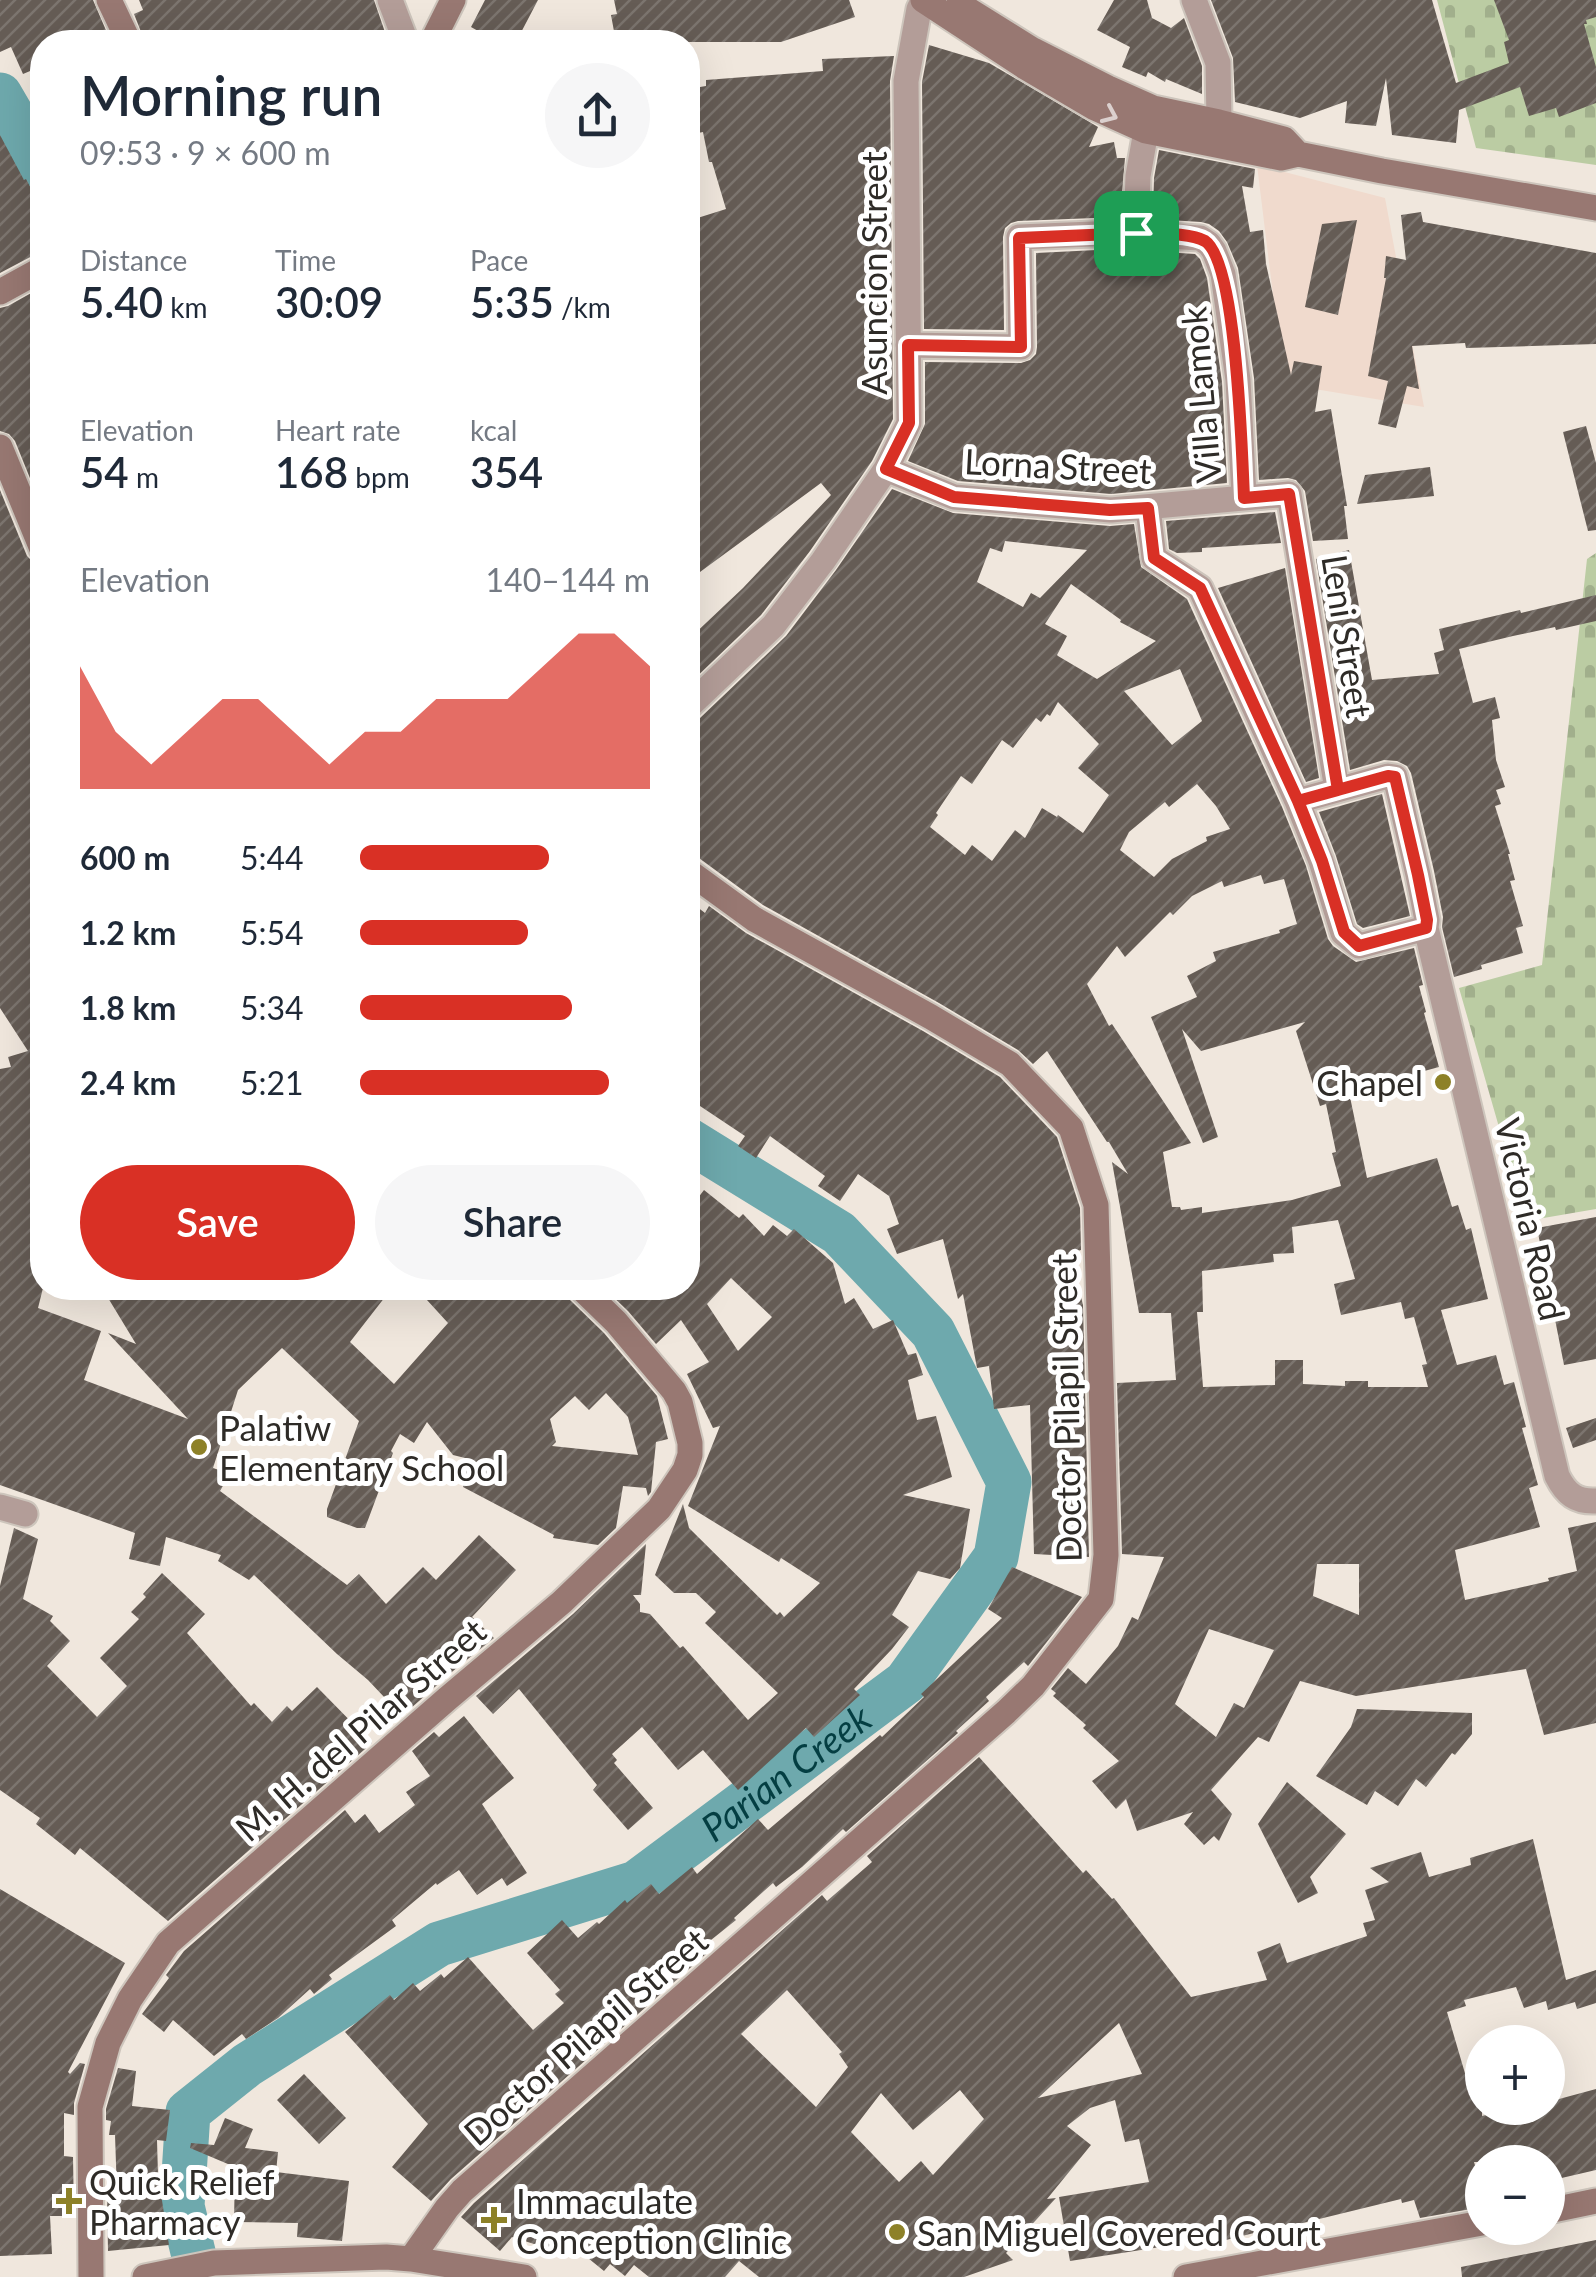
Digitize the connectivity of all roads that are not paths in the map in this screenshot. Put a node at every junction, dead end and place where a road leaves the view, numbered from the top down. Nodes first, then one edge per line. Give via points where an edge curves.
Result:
1 (109, 0) edge
2 (390, 0) edge
3 (454, 0) edge
4 (923, 0) edge
5 (952, 0) edge
6 (1194, 0) edge
7 (124, 30) edge
8 (401, 30) edge
9 (438, 30) edge
10 (1220, 122) junction
11 (1146, 131) junction
12 (1298, 154) junction
13 (1596, 208) edge
14 (1136, 233) junction
15 (30, 275) edge
16 (0, 292) edge
17 (908, 345) junction
18 (0, 447) edge
19 (886, 469) junction
20 (1289, 494) joint
21 (1244, 498) junction
22 (1148, 508) junction
23 (30, 520) edge
24 (700, 696) edge
25 (1338, 790) junction
26 (1298, 801) junction
27 (700, 880) edge
28 (1426, 928) junction
29 (593, 1300) edge
30 (1596, 1501) edge
31 (1596, 2201) edge
32 (1565, 2207) edge
33 (1465, 2226) edge
34 (409, 2268) edge
35 (91, 2277) edge
36 (145, 2277) edge
37 (524, 2277) edge
38 (1186, 2277) edge

1 - 7 street
2 - 8 street
3 - 9 street
4 -> 11 street via 1093,107
4 - 17 street, Asuncion Street via 906,81
5 - 10 street via 1108,88 1153,108
6 - 10 street via 1218,63
10 - 12 street via 1284,139
11 - 12 street via 1281,158
11 - 14 street
12 - 13 street
14 - 17 street, Villa Lamok via 1019,238 1021,347
14 - 21 street, Villa Lamok via 1200,238 1214,251 1238,380
15 - 16 street
17 - 19 street, Asuncion Street via 909,423
18 - 23 street
19 - 22 street, Lorna Street via 954,497
19 - 24 street, Asuncion Street via 773,626
20 - 21 street, Lorna Street
20 - 25 street, Leni Street
21 - 22 street, Lorna Street
22 - 26 street via 1154,558 1200,588
25 - 26 street
25 - 28 street, Victoria Road via 1395,777
26 - 28 street via 1344,932 1359,946
27 - 34 street, Doctor Pilapil Street via 754,919 1010,1064 1071,1128 1096,1205 1106,1555 1101,1599 1019,1699 462,2191
28 - 30 street, Victoria Road via 1557,1476 1570,1496
29 - 35 street, M. H. del Pilar Street via 680,1402 690,1443 686,1470 659,1509 562,1602 168,1943 108,2043 90,2107
31 - 32 street
33 - 38 street
34 - 36 street via 386,2257 214,2263
34 - 37 street

